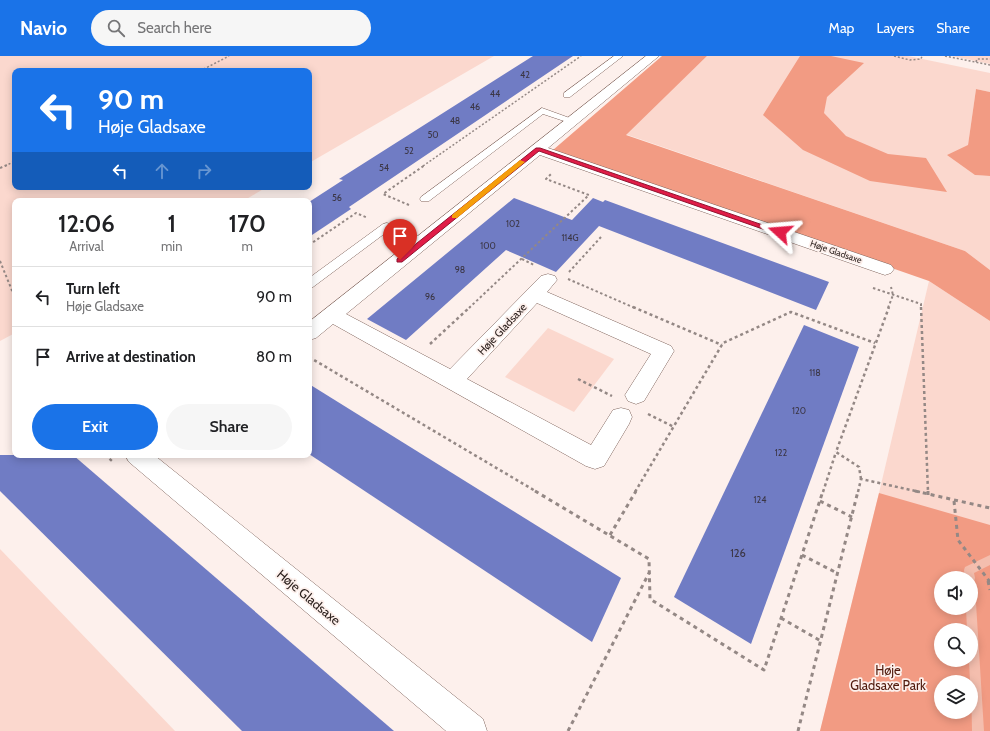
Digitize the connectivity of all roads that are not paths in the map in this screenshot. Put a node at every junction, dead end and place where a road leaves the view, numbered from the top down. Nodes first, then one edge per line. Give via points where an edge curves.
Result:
1 (619, 56) edge
2 (654, 56) edge
3 (567, 95) dead end
4 (573, 121) junction
5 (538, 149) junction
6 (425, 199) dead end
7 (422, 242) junction
8 (885, 269) road end
9 (542, 273) road end
10 (312, 282) edge
11 (534, 294) junction
12 (332, 315) junction
13 (312, 331) edge
14 (452, 381) junction
15 (636, 395) dead end
16 (621, 417) dead end
17 (148, 458) edge
18 (470, 731) edge

1 - 3 lane
2 - 4 street
4 - 5 street
4 - 6 lane via 542,111
5 - 7 street
5 - 8 street, Høje Gladsaxe
7 - 10 lane via 387,226
7 - 12 street
9 - 11 street, Høje Gladsaxe
11 - 14 street, Høje Gladsaxe
11 - 15 street, Høje Gladsaxe via 664,351
12 - 13 street
12 - 14 street
14 - 16 street via 596,459
17 - 18 street, Høje Gladsaxe

